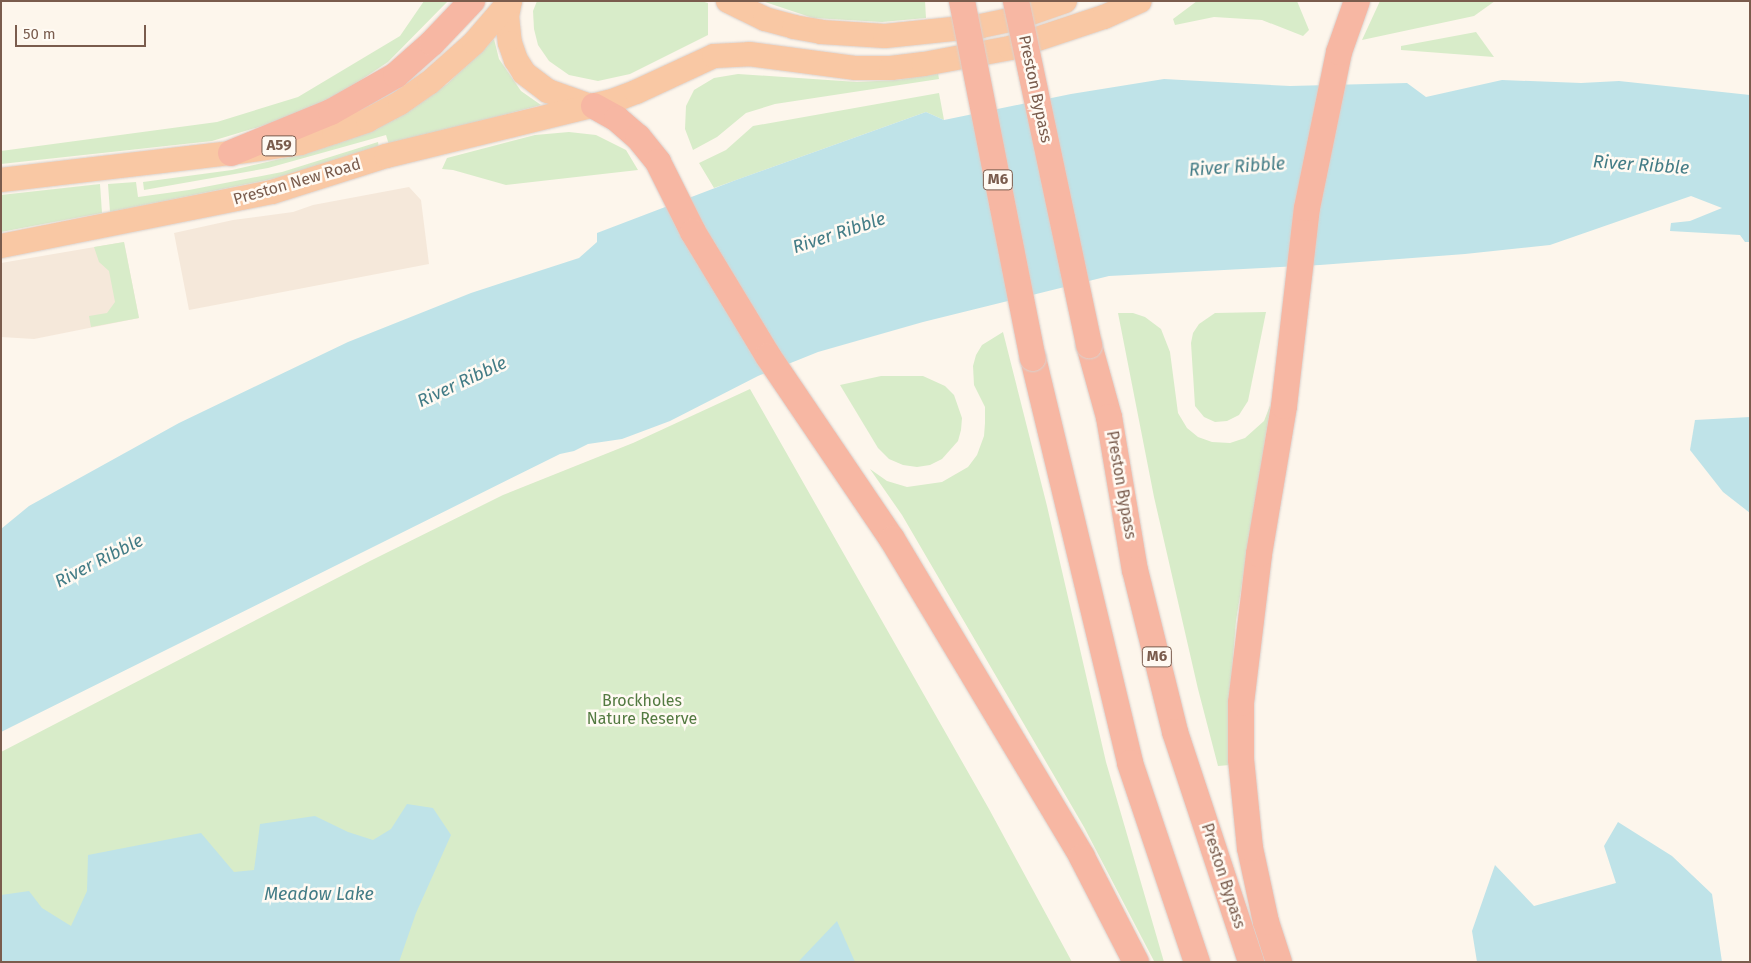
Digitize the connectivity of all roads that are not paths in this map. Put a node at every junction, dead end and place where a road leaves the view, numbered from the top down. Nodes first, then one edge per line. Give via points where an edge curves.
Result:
1 (472, 1) edge
2 (510, 1) edge
3 (728, 1) edge
4 (962, 1) edge
5 (1016, 1) edge
6 (1065, 1) edge
7 (1140, 1) edge
8 (1355, 5) edge
9 (592, 106) junction
10 (231, 153) junction
11 (1, 180) edge
12 (1, 246) edge
13 (1136, 962) edge
14 (1198, 962) edge
15 (1251, 962) edge
16 (1279, 962) edge

1 - 10 highway via 396,75 332,112
2 - 9 highway via 507,16 510,43 524,73 548,91
2 - 10 highway, A59 via 450,65 400,103 368,120 300,143
3 - 6 highway via 794,27 885,36 981,26 1014,19
4 - 14 highway, M6, bridge via 1033,358 1130,763
5 - 15 highway, Preston Bypass / M6, bridge via 1089,345 1109,417 1136,570 1175,732
7 - 9 highway, Preston New Road via 1104,17 1010,48 924,64 856,68 749,54 714,56 636,92
8 - 16 highway via 1338,52 1308,208 1284,406 1258,564 1241,703 1241,759 1250,848 1266,922
9 - 12 highway, Preston New Road / A59 via 386,156 272,192
9 - 13 highway via 617,119 638,137 658,162 693,232 768,356 898,547 1082,857
10 - 11 highway, A59

